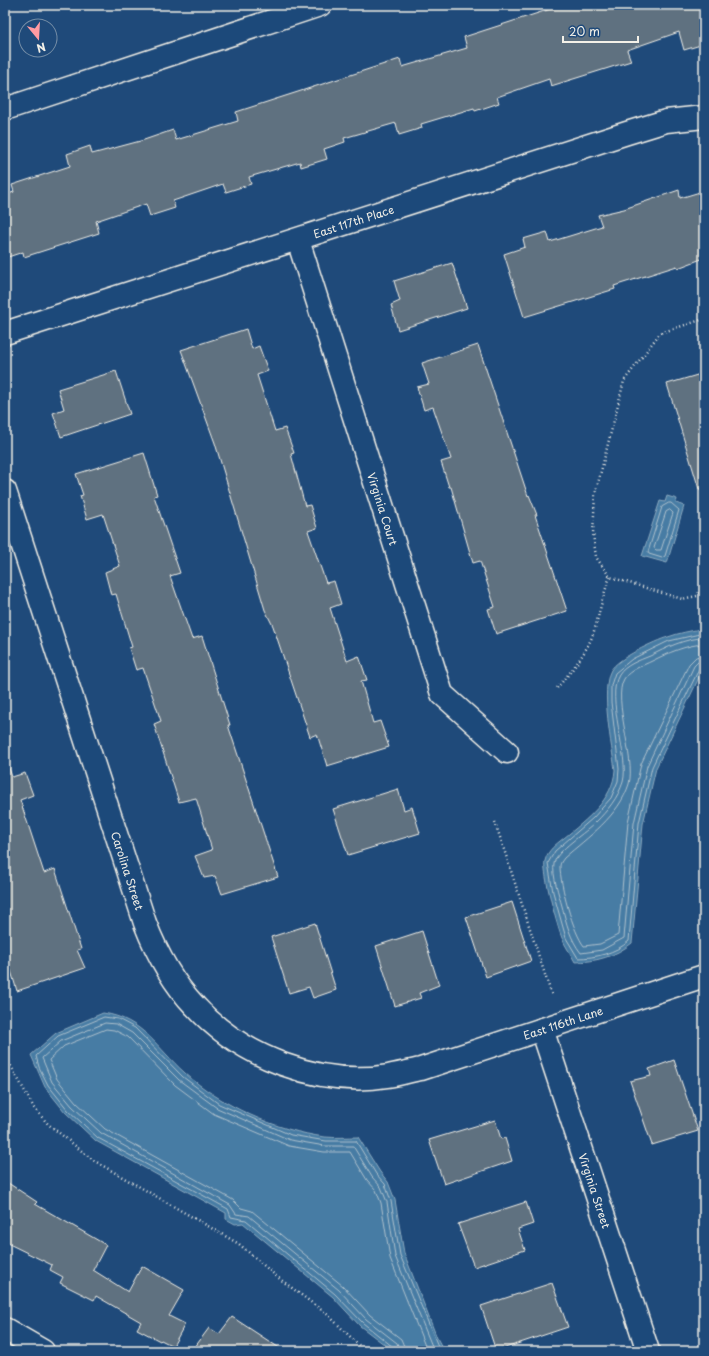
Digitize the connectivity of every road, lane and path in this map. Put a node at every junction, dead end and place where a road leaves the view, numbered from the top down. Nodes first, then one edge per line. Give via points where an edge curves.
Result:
1 (320, 5) edge
2 (5, 109) edge
3 (704, 116) edge
4 (298, 240) junction
5 (704, 319) edge
6 (5, 333) edge
7 (5, 491) edge
8 (610, 577) junction
9 (704, 583) edge
10 (557, 688) dead end
11 (508, 752) dead end
12 (496, 822) dead end
13 (704, 976) edge
14 (552, 996) dead end
15 (542, 1029) junction
16 (5, 1055) edge
17 (421, 1069) joint
18 (5, 1329) edge
19 (43, 1351) edge
20 (365, 1351) edge
21 (648, 1351) edge

1 - 2 street
3 - 4 street, East 117th Place via 666,121
4 - 6 street, East 117th Place
4 - 11 street, Virginia Court via 442,694
5 - 8 path via 660,333 624,381 595,495 593,534 596,557
7 - 17 street, Carolina Street via 145,923 154,947 169,973 194,1006 212,1023 232,1038 274,1060 320,1074 355,1078 388,1076
8 - 9 path via 682,600 697,596
8 - 10 path via 602,596 592,637 575,667
12 - 14 path
13 - 15 street, East 116th Lane
15 - 17 street, East 116th Lane
15 - 21 street, Virginia Street
16 - 20 path via 34,1108 48,1124 92,1160 239,1244 328,1315
18 - 19 street

